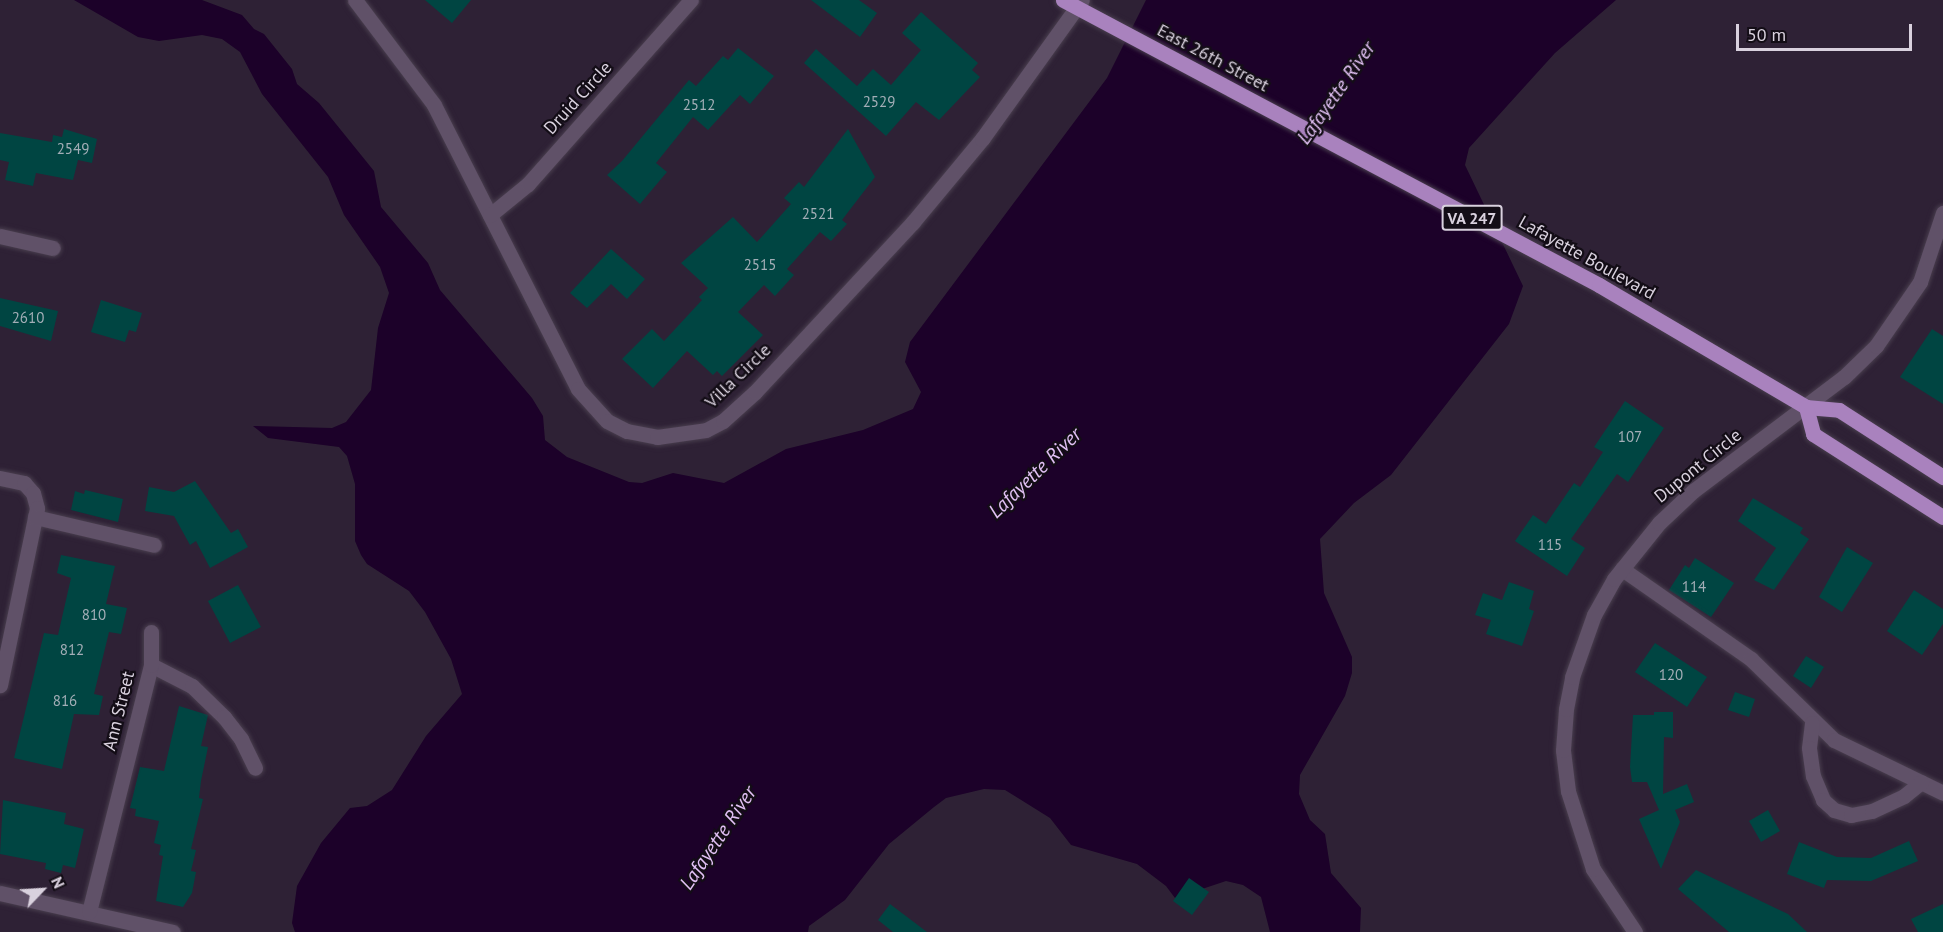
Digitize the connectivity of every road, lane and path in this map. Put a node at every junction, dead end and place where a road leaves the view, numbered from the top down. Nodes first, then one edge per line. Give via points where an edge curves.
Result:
1 (354, 0) edge
2 (691, 0) edge
3 (1074, 2) edge
4 (1346, 150) joint
5 (1943, 213) edge
6 (490, 215) junction
7 (0, 236) edge
8 (53, 248) dead end
9 (1806, 407) junction
10 (1943, 477) edge
11 (0, 478) edge
12 (35, 517) junction
13 (1943, 517) edge
14 (154, 545) dead end
15 (1622, 569) junction
16 (151, 632) dead end
17 (151, 665) junction
18 (0, 684) edge
19 (1812, 723) junction
20 (255, 768) dead end
21 (1921, 782) junction
22 (1943, 793) edge
23 (0, 892) edge
24 (89, 912) junction
25 (172, 932) edge
26 (1635, 932) edge

1 - 6 street, Villa Circle via 434,105
2 - 6 street, Druid Circle via 528,184
3 - 4 main road, East 26th Street / VA 247
3 - 6 street, Villa Circle via 982,139 913,222 755,392 723,421 706,430 657,437 627,431 591,407 543,323
4 - 9 main road, Lafayette Boulevard / VA 247 via 1599,285
5 - 9 street, Dupont Circle via 1920,282 1900,316 1844,377
7 - 8 street
9 - 10 main road, Lafayette Boulevard / VA 247 via 1839,410
9 - 13 main road via 1813,434
9 - 15 street, Dupont Circle via 1693,491 1659,523
11 - 12 street via 26,485 33,493
12 - 14 street
12 - 18 street
15 - 19 street via 1751,659 1780,684
15 - 26 street, Dupont Circle via 1594,615 1581,647 1566,709 1563,750 1578,831 1593,869
16 - 17 street
17 - 20 street, Ann Street via 192,686 224,717 241,739
17 - 24 street, Ann Street
19 - 21 street via 1834,740
19 - 21 street via 1809,748 1813,776 1823,800 1834,810 1851,815 1872,811 1904,796
21 - 22 street
23 - 24 street
24 - 25 street

